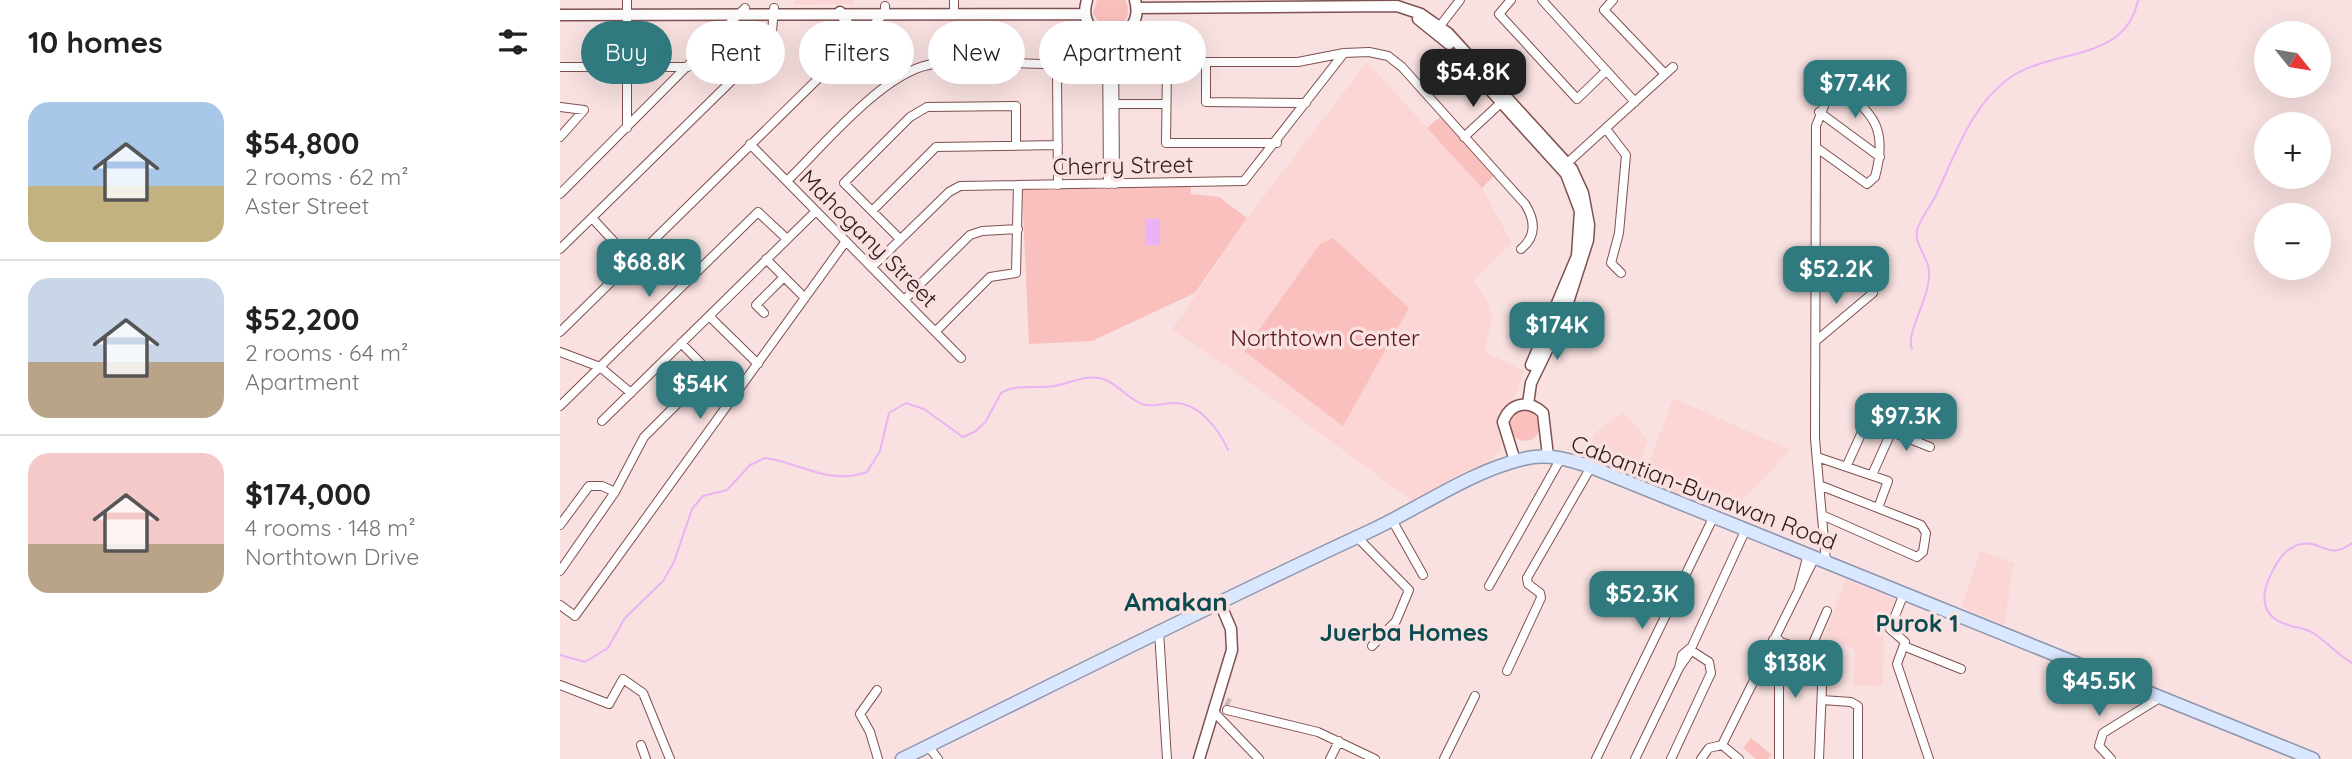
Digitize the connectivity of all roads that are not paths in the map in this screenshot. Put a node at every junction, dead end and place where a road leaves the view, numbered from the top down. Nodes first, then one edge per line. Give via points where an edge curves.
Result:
1 (1460, 0) edge
2 (1511, 0) edge
3 (1542, 0) edge
4 (1613, 0) edge
5 (954, 7) edge
6 (1086, 7) edge
7 (1136, 7) edge
8 (560, 8) edge
9 (627, 8) edge
10 (839, 10) junction
11 (885, 10) junction
12 (742, 11) junction
13 (774, 11) junction
14 (560, 16) edge
15 (732, 21) edge
16 (846, 21) edge
17 (874, 21) edge
18 (1438, 29) junction
19 (1344, 53) junction
20 (1316, 60) junction
21 (1206, 62) edge
22 (560, 67) edge
23 (581, 67) edge
24 (1673, 67) dead end
25 (686, 68) edge
26 (1606, 71) junction
27 (1328, 74) junction
28 (1665, 74) junction
29 (627, 84) edge
30 (811, 84) edge
31 (1111, 84) edge
32 (1166, 84) edge
33 (1206, 84) edge
34 (1504, 100) junction
35 (1634, 102) junction
36 (1306, 103) junction
37 (1111, 104) junction
38 (1165, 104) junction
39 (560, 107) edge
40 (1819, 112) junction
41 (627, 128) junction
42 (1606, 129) junction
43 (560, 137) edge
44 (1464, 137) junction
45 (1276, 143) junction
46 (750, 144) junction
47 (1016, 145) junction
48 (1058, 145) junction
49 (1817, 148) junction
50 (1880, 157) junction
51 (1564, 166) junction
52 (787, 181) junction
53 (1112, 184) junction
54 (1018, 185) junction
55 (1058, 185) junction
56 (560, 194) edge
57 (816, 211) junction
58 (872, 211) junction
59 (592, 218) junction
60 (1018, 229) junction
61 (787, 239) junction
62 (900, 239) junction
63 (846, 241) junction
64 (560, 249) edge
65 (1521, 249) dead end
66 (766, 259) junction
67 (632, 261) junction
68 (872, 267) junction
69 (1621, 273) dead end
70 (784, 276) junction
71 (1872, 293) dead end
72 (805, 298) junction
73 (904, 300) junction
74 (764, 313) dead end
75 (709, 316) junction
76 (560, 332) edge
77 (935, 332) junction
78 (1817, 340) junction
79 (681, 343) junction
80 (560, 352) edge
81 (961, 358) dead end
82 (758, 364) junction
83 (600, 367) junction
84 (709, 372) junction
85 (631, 393) junction
86 (734, 397) junction
87 (1524, 404) junction
88 (560, 406) edge
89 (1902, 408) junction
90 (1932, 418) dead end
91 (602, 421) dead end
92 (1892, 432) junction
93 (1930, 447) dead end
94 (1555, 457) junction
95 (1817, 457) junction
96 (1515, 461) junction
97 (1847, 465) junction
98 (1591, 467) junction
99 (1872, 475) junction
100 (1819, 485) junction
101 (615, 492) junction
102 (1878, 509) junction
103 (1822, 515) junction
104 (1714, 516) junction
105 (1392, 520) junction
106 (560, 524) edge
107 (1746, 529) junction
108 (1357, 537) junction
109 (1816, 558) junction
110 (560, 571) edge
111 (1423, 575) dead end
112 (1489, 586) dead end
113 (1904, 593) junction
114 (1220, 603) junction
115 (560, 605) edge
116 (1826, 611) dead end
117 (1159, 631) junction
118 (1777, 640) junction
119 (1372, 646) dead end
120 (1906, 647) dead end
121 (1689, 649) junction
122 (1810, 650) junction
123 (1961, 669) dead end
124 (1507, 671) dead end
125 (560, 685) edge
126 (877, 690) dead end
127 (1475, 696) dead end
128 (2161, 698) junction
129 (1822, 700) junction
130 (1222, 706) junction
131 (1339, 741) junction
132 (641, 745) dead end
133 (1722, 745) junction
134 (928, 746) junction
135 (646, 759) edge
136 (670, 759) edge
137 (878, 759) edge
138 (902, 759) edge
139 (938, 759) edge
140 (1167, 759) edge
141 (1199, 759) edge
142 (1259, 759) edge
143 (1330, 759) edge
144 (1375, 759) edge
145 (1444, 759) edge
146 (1596, 759) edge
147 (1635, 759) edge
148 (1671, 759) edge
149 (1701, 759) edge
150 (1739, 759) edge
151 (1779, 759) edge
152 (1819, 759) edge
153 (1858, 759) edge
154 (1929, 759) edge
155 (2111, 759) edge
156 (2313, 759) edge

1 - 18 street
2 - 26 street via 1499,14 1577,99
3 - 26 street
4 - 28 street via 1604,10
5 - 6 street
5 - 11 street
7 - 18 street via 1396,12
8 - 9 street
9 - 12 street
9 - 14 street
10 - 11 street
10 - 13 street
10 - 16 street
11 - 17 street
12 - 13 street
12 - 15 street
13 - 59 street via 765,48
18 - 34 street
19 - 20 street
19 - 27 street, Cherry Street
19 - 44 street via 1379,53 1395,61
20 - 21 street
20 - 27 street
22 - 23 street
24 - 28 street
25 - 41 street
26 - 35 street
27 - 36 street, Cherry Street
28 - 35 street
29 - 41 street
30 - 46 street
31 - 37 street
32 - 38 street
33 - 36 street via 1206,103
34 - 44 street
34 - 51 street
35 - 42 street
36 - 45 street, Cherry Street
37 - 38 street
37 - 53 street
38 - 45 street via 1166,143
39 - 43 street via 584,110
40 - 49 street
40 - 50 street
40 - 50 street via 1830,91 1837,86 1845,91 1874,120 1882,144
41 - 56 street
42 - 51 street
42 - 69 street via 1626,155 1619,233 1611,263
44 - 65 street via 1531,212 1532,236
45 - 53 street, Cherry Street via 1244,181
46 - 52 street, Mahogany Street
46 - 67 street
47 - 48 street
47 - 58 street via 936,147
47 - 58 street via 1016,106 927,107 910,117 844,183
48 - 52 street via 1057,74 1051,65 930,65 906,72 883,88
48 - 55 street
49 - 50 street via 1867,184 1875,177
49 - 78 street
51 - 87 street via 1577,196 1577,256 1528,382
52 - 57 street, Mahogany Street
53 - 55 street, Cherry Street
54 - 55 street, Cherry Street
54 - 60 street
54 - 62 street, Cherry Street via 954,188
57 - 61 street
57 - 63 street, Mahogany Street
58 - 62 street
59 - 64 street
59 - 67 street
60 - 73 street via 970,235
60 - 77 street via 1016,273 990,277
61 - 66 street
61 - 83 street via 758,212
62 - 68 street, Cherry Street
63 - 68 street, Mahogany Street
63 - 72 street
66 - 70 street
66 - 75 street
67 - 76 street
68 - 73 street, Mahogany Street
70 - 72 street
70 - 74 street via 756,305
71 - 78 street
72 - 82 street
73 - 77 street, Mahogany Street
75 - 79 street
75 - 82 street
77 - 81 street, Mahogany Street
78 - 95 street
79 - 84 street
79 - 85 street
80 - 83 street
82 - 86 street
83 - 85 street
83 - 88 street
84 - 86 street
84 - 101 street via 644,437
85 - 91 street
86 - 115 street via 575,616
87 - 94 street via 1540,410 1545,418
87 - 96 street via 1507,413 1503,422
89 - 90 street
89 - 92 street
89 - 97 street via 1877,399
92 - 93 street
92 - 99 street
94 - 96 main road, Cabantian-Bunawan Road
94 - 98 main road, Cabantian-Bunawan Road
94 - 112 street
95 - 97 street
95 - 100 street
96 - 105 main road, Cabantian-Bunawan Road
97 - 99 street
98 - 104 main road, Cabantian-Bunawan Road
98 - 124 street via 1527,578 1541,598
99 - 102 street via 1889,484
100 - 102 street
100 - 103 street
101 - 106 street via 589,486
101 - 110 street
102 - 103 street via 1924,527 1920,555
103 - 109 street
104 - 107 main road, Cabantian-Bunawan Road
104 - 146 street
105 - 108 main road, Cabantian-Bunawan Road
105 - 111 street
107 - 109 main road, Cabantian-Bunawan Road
107 - 121 street
108 - 114 main road, Cabantian-Bunawan Road
108 - 119 street via 1409,590 1396,621
109 - 113 main road, Cabantian-Bunawan Road
109 - 118 street
113 - 128 main road, Cabantian-Bunawan Road
113 - 154 street via 1890,629 1905,642 1897,664
114 - 117 main road, Cabantian-Bunawan Road
114 - 130 street via 1233,639
116 - 122 street
117 - 134 main road, Cabantian-Bunawan Road
117 - 140 street
118 - 122 street
118 - 133 street
118 - 151 street
120 - 123 street
121 - 147 street via 1680,659
121 - 148 street via 1709,662 1711,673
122 - 129 street via 1823,663
125 - 136 street via 609,704 623,679 643,693
126 - 137 street via 860,714
127 - 145 street
128 - 155 street via 2103,733 2099,746
128 - 156 main road, Cabantian-Bunawan Road
129 - 152 street
129 - 153 street via 1858,706
130 - 131 street
130 - 141 street
130 - 142 street
131 - 143 street
131 - 144 street
132 - 135 street
133 - 149 street via 1709,748
133 - 150 street
134 - 138 main road, Cabantian-Bunawan Road
134 - 139 street

